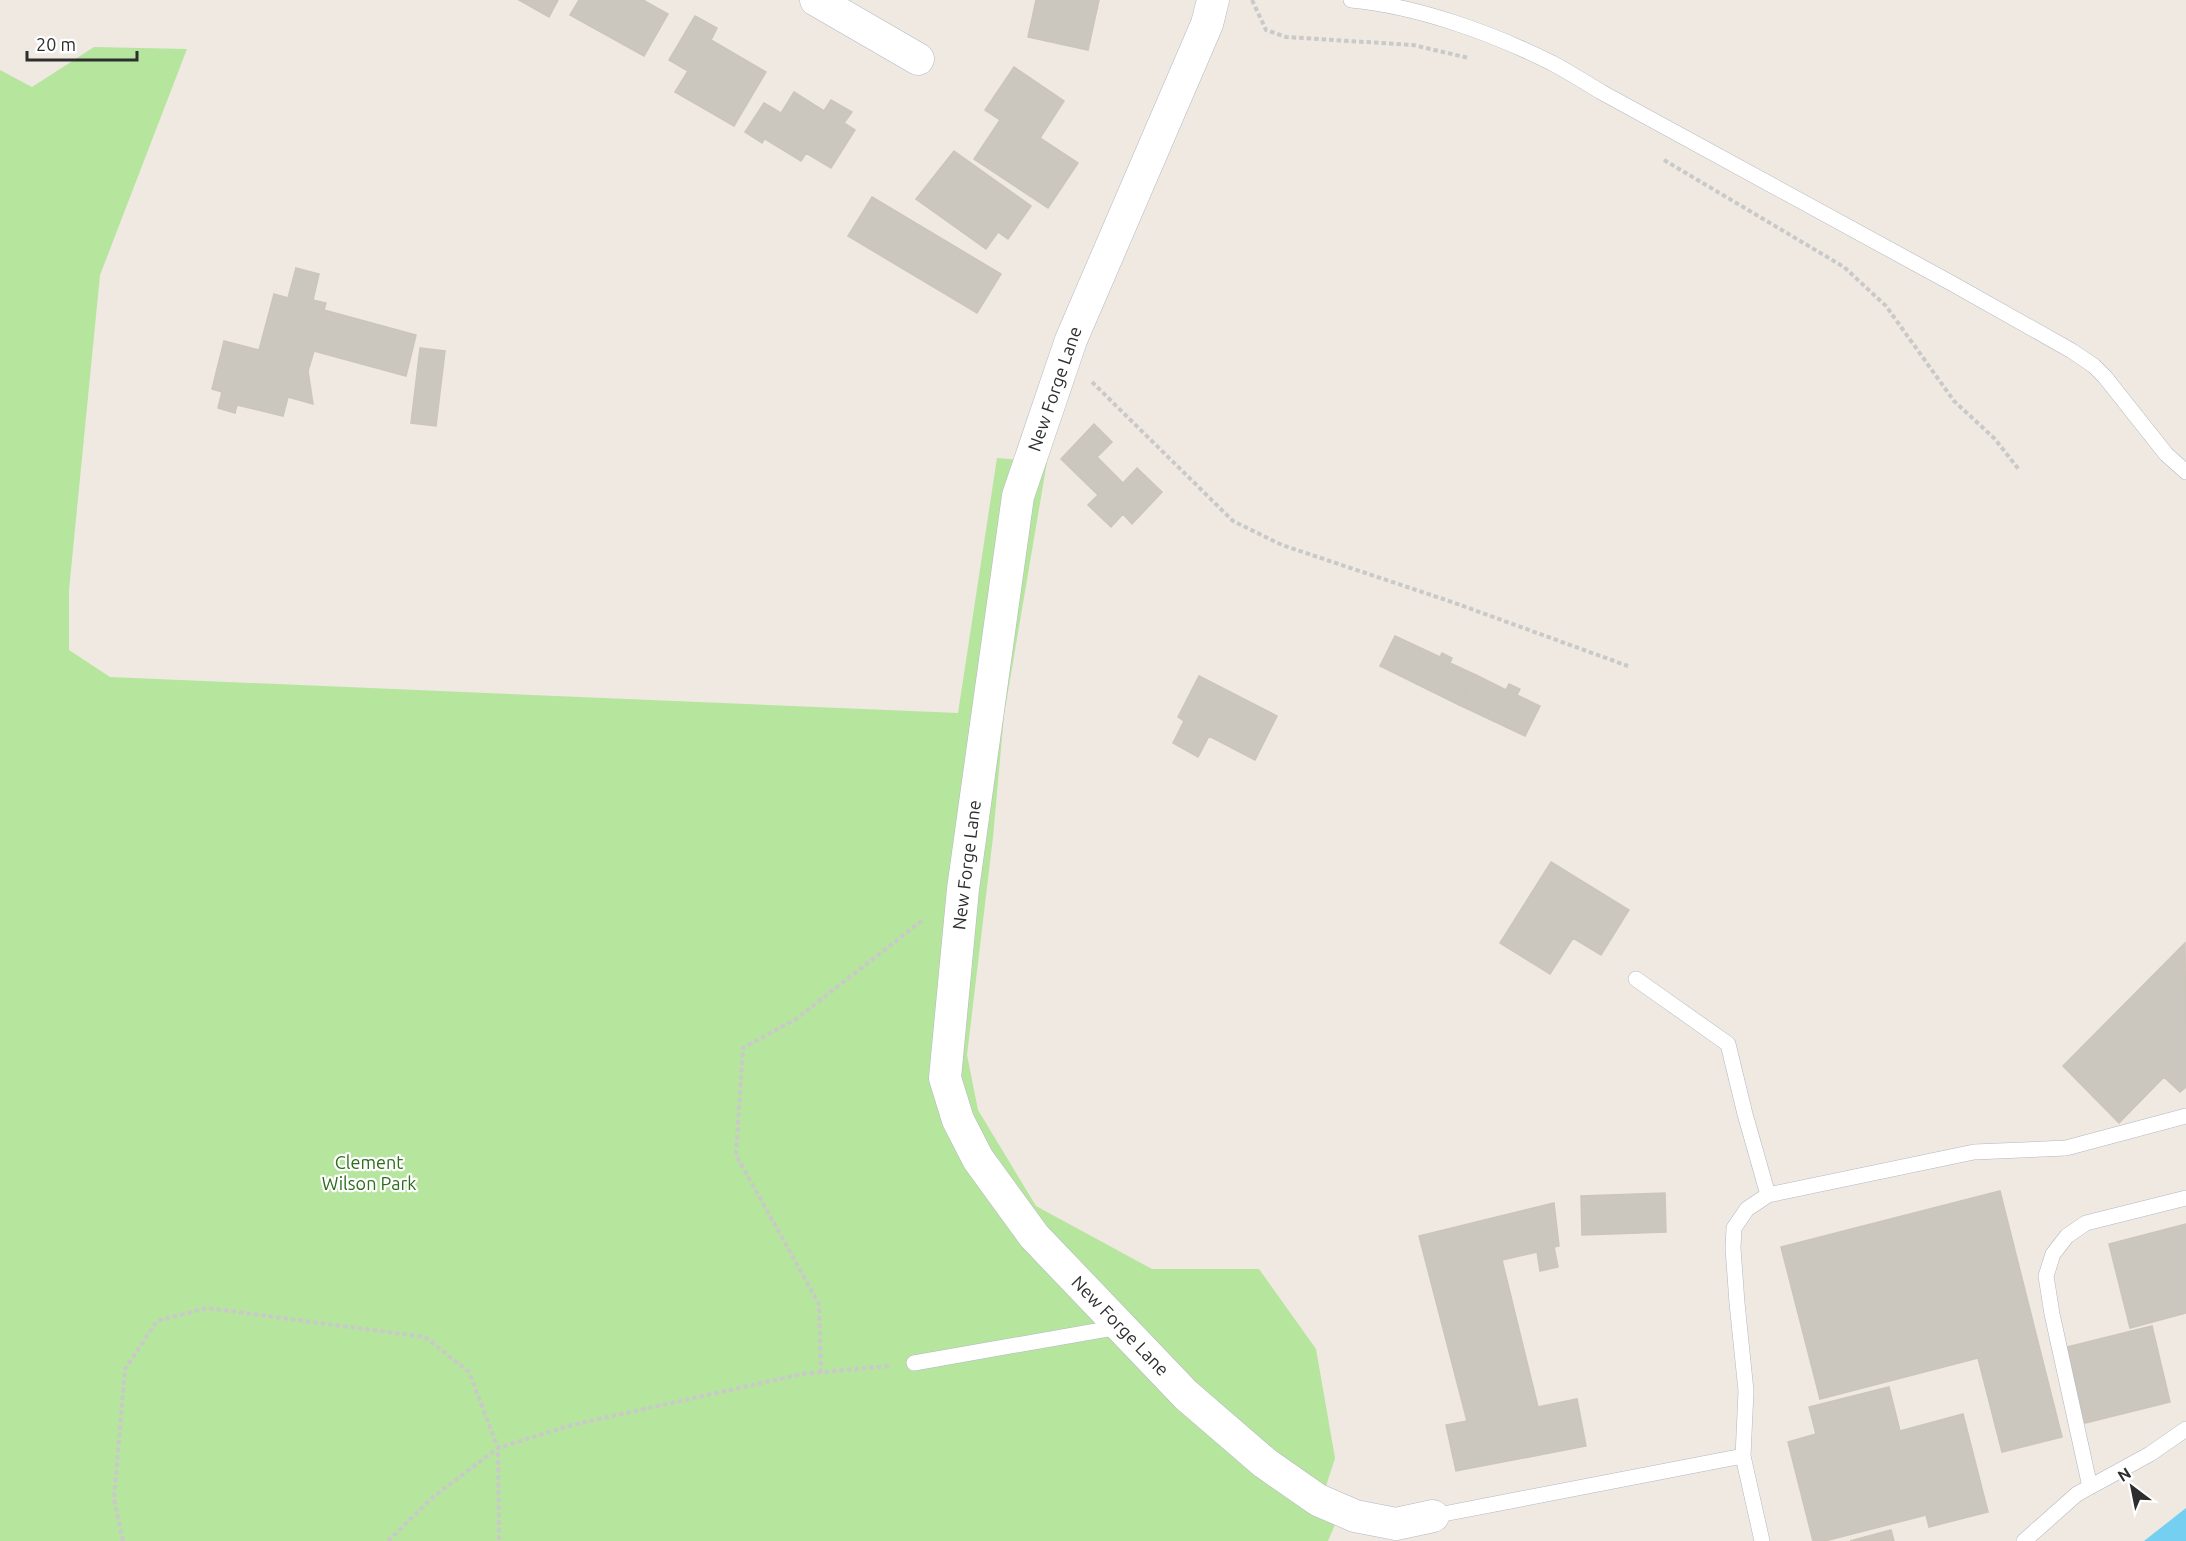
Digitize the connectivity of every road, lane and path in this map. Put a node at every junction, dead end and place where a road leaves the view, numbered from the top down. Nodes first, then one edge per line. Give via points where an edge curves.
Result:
1 (816, 0) edge
2 (1213, 0) edge
3 (1252, 0) edge
4 (1351, 0) edge
5 (918, 59) dead end
6 (1476, 60) dead end
7 (1654, 154) dead end
8 (1065, 356) junction
9 (2020, 471) dead end
10 (2186, 472) edge
11 (1628, 666) dead end
12 (963, 889) junction
13 (1636, 979) dead end
14 (2186, 1116) edge
15 (1768, 1195) junction
16 (2186, 1198) edge
17 (1119, 1327) junction
18 (914, 1363) joint
19 (821, 1373) junction
20 (2186, 1429) edge
21 (498, 1448) junction
22 (1743, 1456) junction
23 (2090, 1487) junction
24 (1433, 1516) joint
25 (1393, 1532) edge
26 (123, 1541) edge
27 (388, 1541) edge
28 (499, 1541) edge
29 (1762, 1541) edge
30 (2024, 1541) edge

1 - 5 street
2 - 8 street, New Forge Lane via 1207,24
3 - 6 path via 1266,30 1286,38 1413,45
4 - 10 lane via 1420,13 1552,63 2013,318 2094,366 2166,454
7 - 9 path via 1844,267 1886,306 1954,401 1995,439
8 - 11 path via 1233,520 1282,545
8 - 12 street, New Forge Lane via 1018,496
12 - 17 street, New Forge Lane via 945,1078 958,1120 978,1159 1034,1236
12 - 19 path via 796,1019 743,1048 736,1155 819,1304
13 - 15 lane via 1728,1044
14 - 15 lane via 2066,1148 1974,1152
15 - 22 lane via 1747,1209 1734,1228 1746,1391
16 - 23 lane via 2086,1223 2067,1236 2053,1254 2046,1276 2052,1314
17 - 18 lane
17 - 25 street, New Forge Lane via 1186,1395 1265,1463 1318,1500
18 - 19 path
19 - 21 path via 572,1425
20 - 23 lane
21 - 26 path via 469,1372 425,1337 207,1308 157,1321 125,1369 114,1499
21 - 27 path via 433,1497
21 - 28 path
22 - 24 lane
22 - 29 lane
23 - 30 lane
24 - 25 street, New Forge Lane

